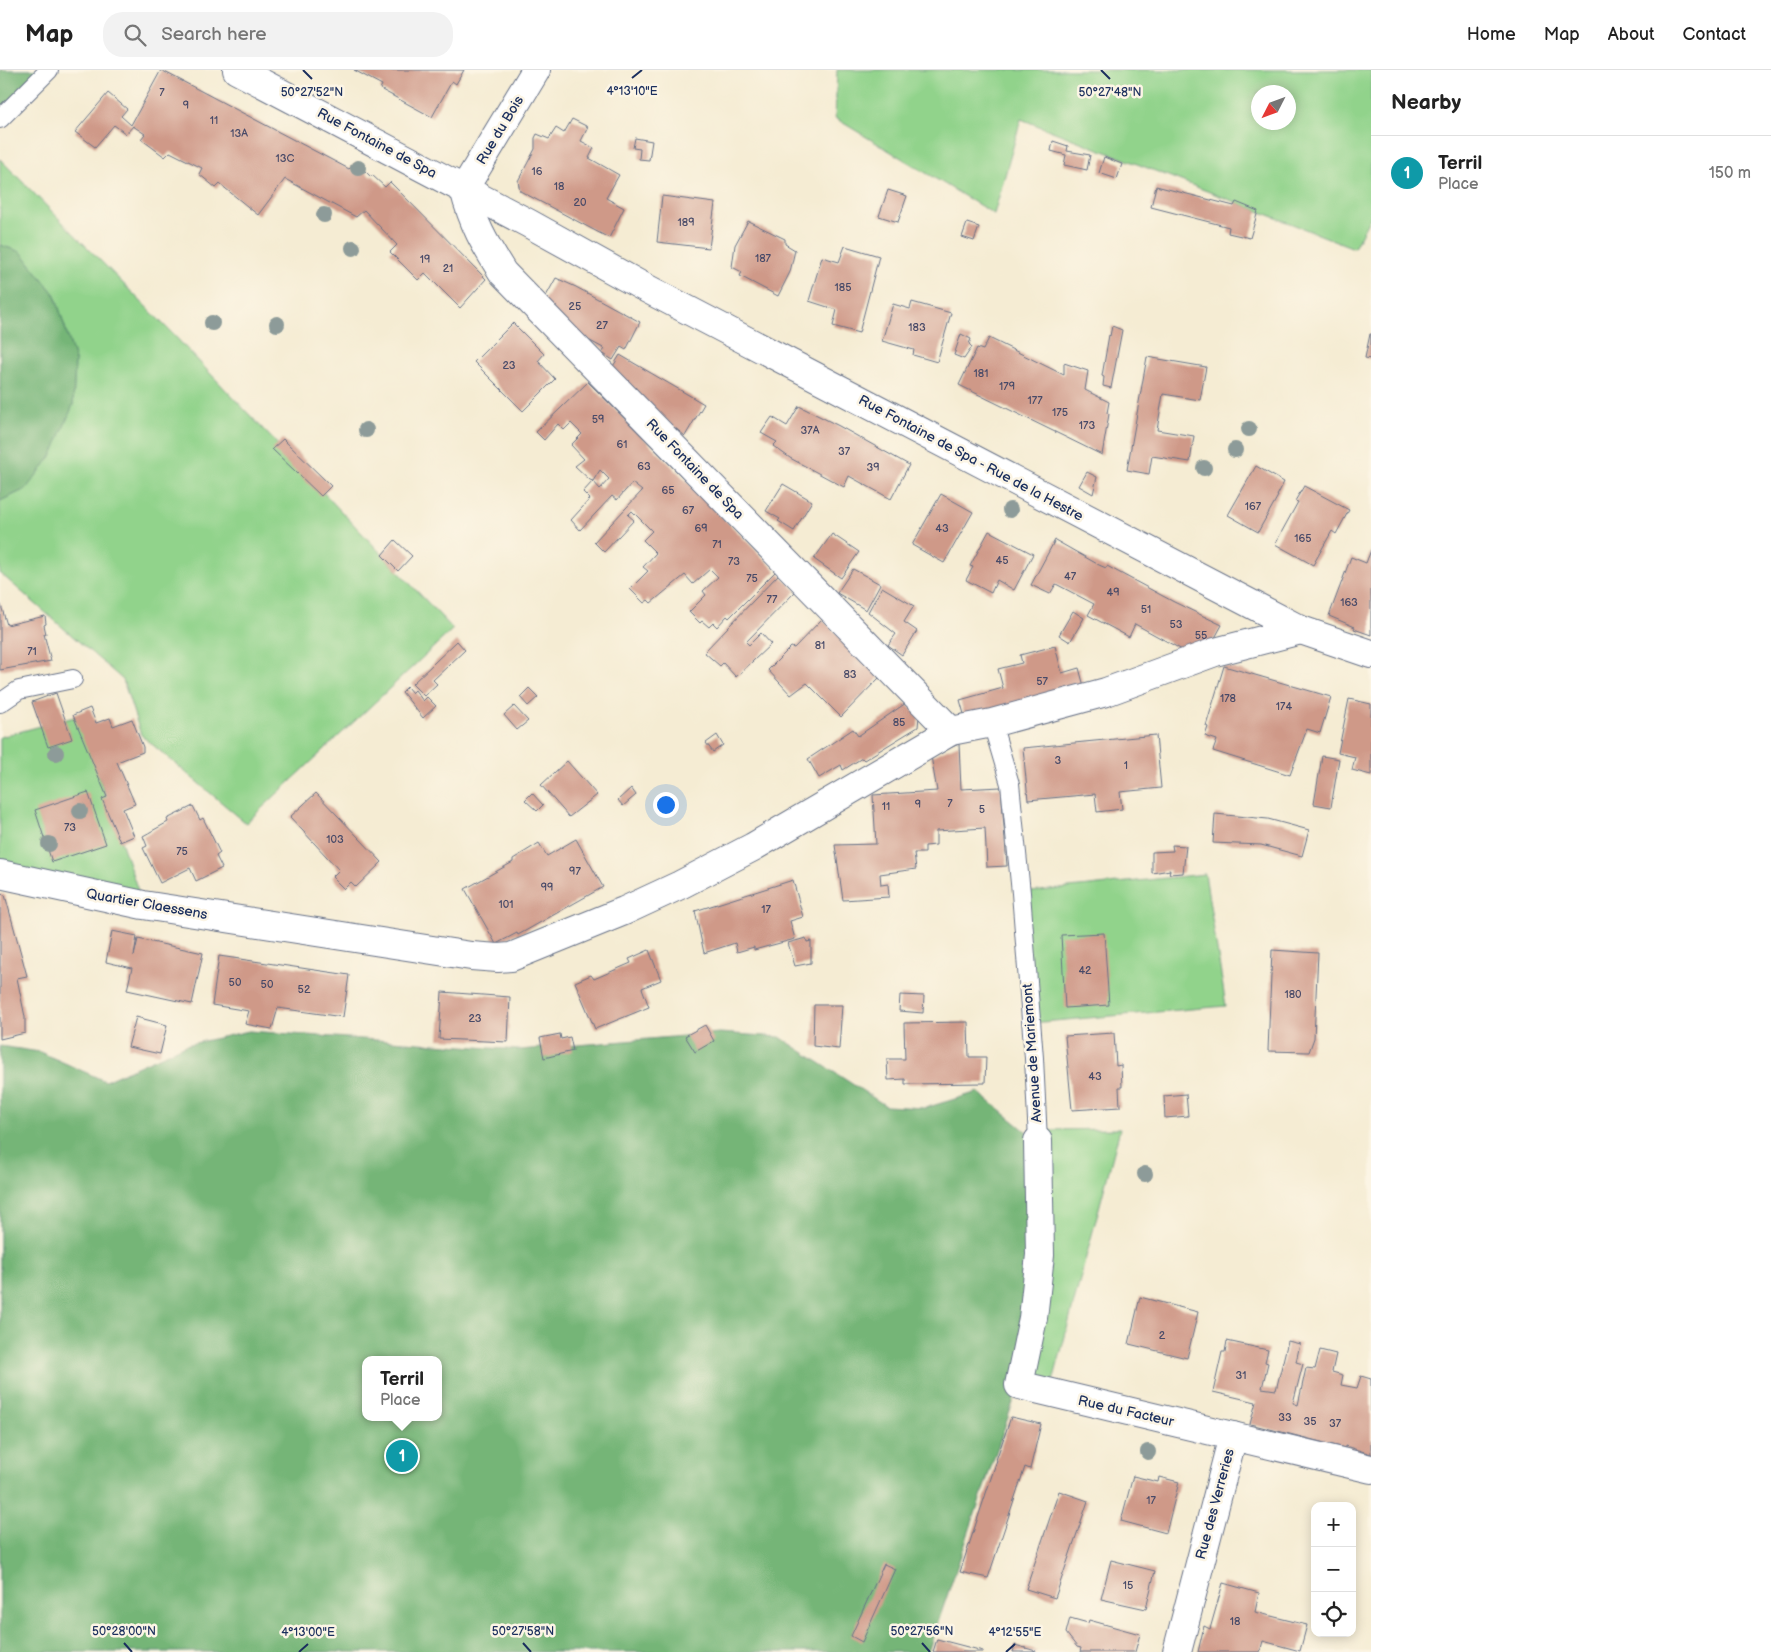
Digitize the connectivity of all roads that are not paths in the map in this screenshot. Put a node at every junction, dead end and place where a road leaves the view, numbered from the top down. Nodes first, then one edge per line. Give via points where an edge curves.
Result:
1 (49, 70) edge
2 (238, 70) edge
3 (536, 70) edge
4 (0, 119) edge
5 (464, 189) junction
6 (640, 285) joint
7 (1301, 630) junction
8 (1371, 654) edge
9 (73, 679) dead end
10 (0, 703) edge
11 (992, 723) junction
12 (951, 731) junction
13 (0, 874) edge
14 (1038, 1141) joint
15 (1019, 1385) joint
16 (1233, 1436) junction
17 (1371, 1469) edge
18 (1177, 1652) edge

1 - 4 lane
2 - 5 street, Rue Fontaine de Spa
3 - 5 street, Rue du Bois
5 - 6 street, Rue Fontaine de Spa
5 - 12 street, Rue Fontaine de Spa via 483,242 503,273
6 - 7 street, Rue Fontaine de Spa - Rue de la Hestre
7 - 8 street, Rue Fontaine de Spa - Rue de la Hestre
7 - 11 street, Quartier Claessens via 1216,652 1106,692
9 - 10 lane via 18,690
11 - 12 street, Quartier Claessens
11 - 14 lane, Avenue de Mariemont via 1010,784 1022,902
12 - 13 street, Quartier Claessens via 712,868 624,911 522,954 498,958 143,905
14 - 15 street, Avenue de Mariemont via 1040,1255 1033,1318
15 - 16 street, Rue du Facteur
16 - 17 street, Rue des Verreries
16 - 18 street, Rue des Verreries

